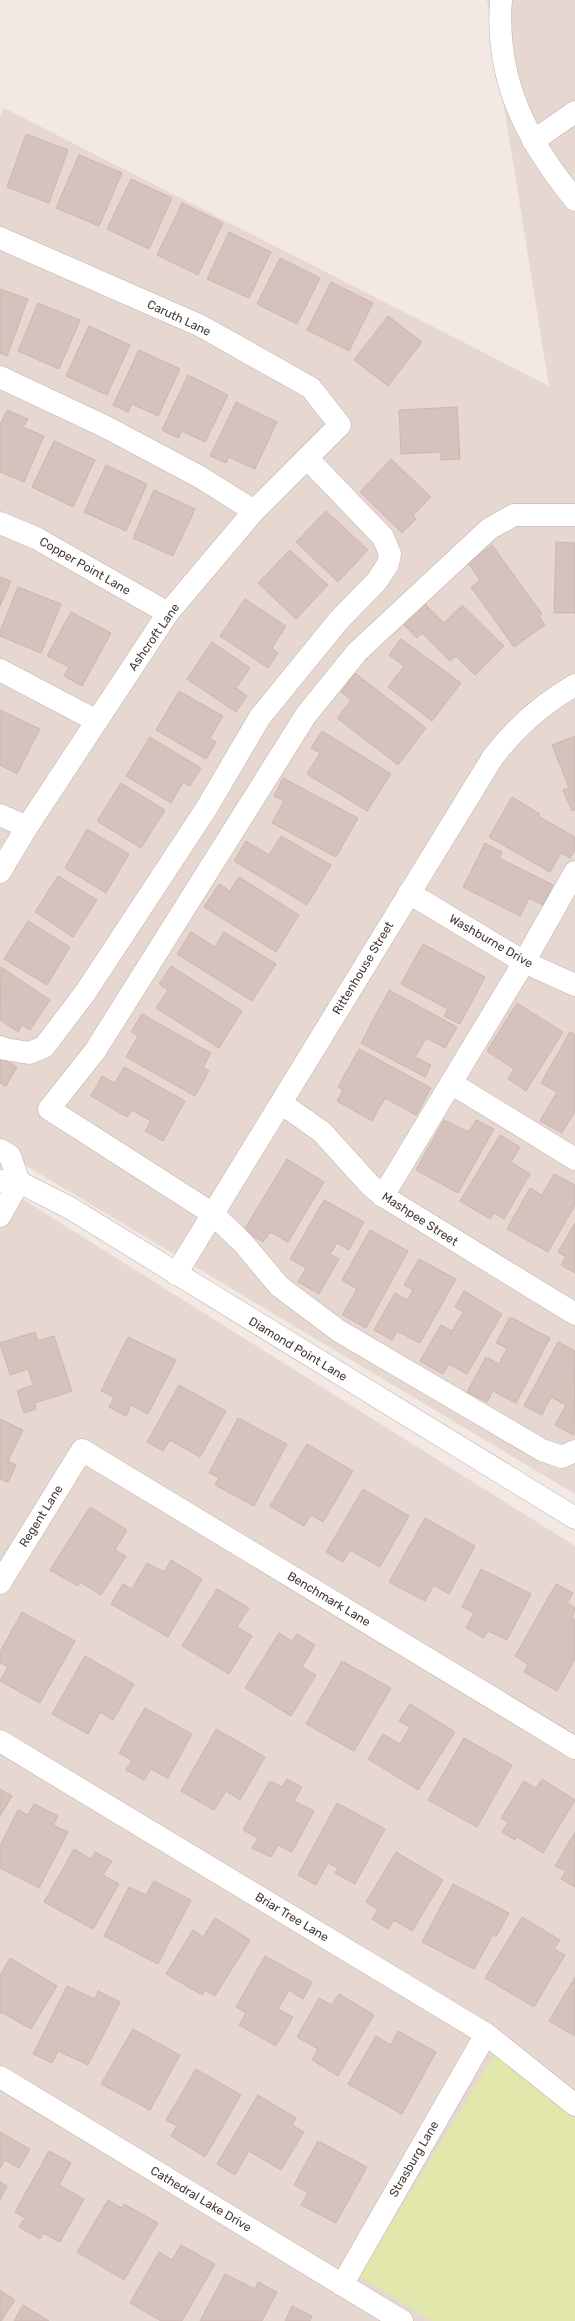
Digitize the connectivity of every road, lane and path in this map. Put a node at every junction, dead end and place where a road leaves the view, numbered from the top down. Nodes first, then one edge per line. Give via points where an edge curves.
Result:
1 (501, 0) edge
2 (575, 112) edge
3 (533, 142) junction
4 (575, 200) edge
5 (0, 238) edge
6 (0, 377) edge
7 (340, 425) joint
8 (307, 458) junction
9 (254, 512) junction
10 (575, 515) edge
11 (0, 523) edge
12 (168, 613) junction
13 (0, 670) edge
14 (575, 685) edge
15 (97, 721) junction
16 (0, 815) edge
17 (27, 827) junction
18 (0, 872) edge
19 (575, 872) edge
20 (409, 893) junction
21 (524, 962) junction
22 (575, 985) edge
23 (0, 1047) edge
24 (451, 1083) junction
25 (281, 1103) junction
26 (0, 1150) edge
27 (575, 1159) edge
28 (10, 1182) edge
29 (383, 1196) junction
30 (213, 1214) junction
31 (0, 1216) edge
32 (176, 1274) junction
33 (575, 1314) edge
34 (82, 1450) joint
35 (575, 1451) edge
36 (575, 1518) edge
37 (0, 1583) edge
38 (0, 1740) edge
39 (575, 1748) edge
40 (486, 2034) junction
41 (0, 2077) edge
42 (575, 2105) edge
43 (342, 2285) junction
44 (402, 2321) edge

1 - 3 street via 500,32 507,78
2 - 3 street
3 - 4 street
5 - 7 street, Caruth Lane via 201,326 311,388
6 - 9 street via 106,427 200,477
7 - 8 street, Ashcroft Lane
8 - 9 street, Ashcroft Lane
8 - 23 street via 383,537 390,554 388,564 377,581 338,620 260,717 193,829 85,993 44,1047 29,1053
9 - 12 street, Ashcroft Lane
10 - 30 street via 514,515 489,529 357,652 306,715 94,1051 49,1109
11 - 12 street, Copper Point Lane via 36,538
12 - 15 street, Ashcroft Lane
13 - 15 street
14 - 20 street, Rittenhouse Street via 540,707 502,745 480,776
15 - 17 street, Ashcroft Lane
16 - 17 street
17 - 18 street, Ashcroft Lane
19 - 21 street
20 - 21 street, Washburne Drive
20 - 25 street, Rittenhouse Street
21 - 22 street, Washburne Drive
21 - 24 street
24 - 27 street
24 - 29 street
25 - 29 street, Mashpee Street via 322,1132
25 - 30 street, Rittenhouse Street
26 - 28 street via 10,1156
28 - 31 street
28 - 32 street, Diamond Point Lane via 70,1208
29 - 33 street, Mashpee Street
30 - 32 street, Rittenhouse Street
30 - 35 street via 243,1243 279,1286 339,1331 542,1450 562,1457
32 - 36 street, Diamond Point Lane
34 - 37 street, Regent Lane
34 - 39 street, Benchmark Lane
38 - 40 street, Briar Tree Lane
40 - 42 street, Briar Tree Lane
40 - 43 street, Strasburg Lane
41 - 43 street, Cathedral Lake Drive
43 - 44 street, Cathedral Lake Drive

